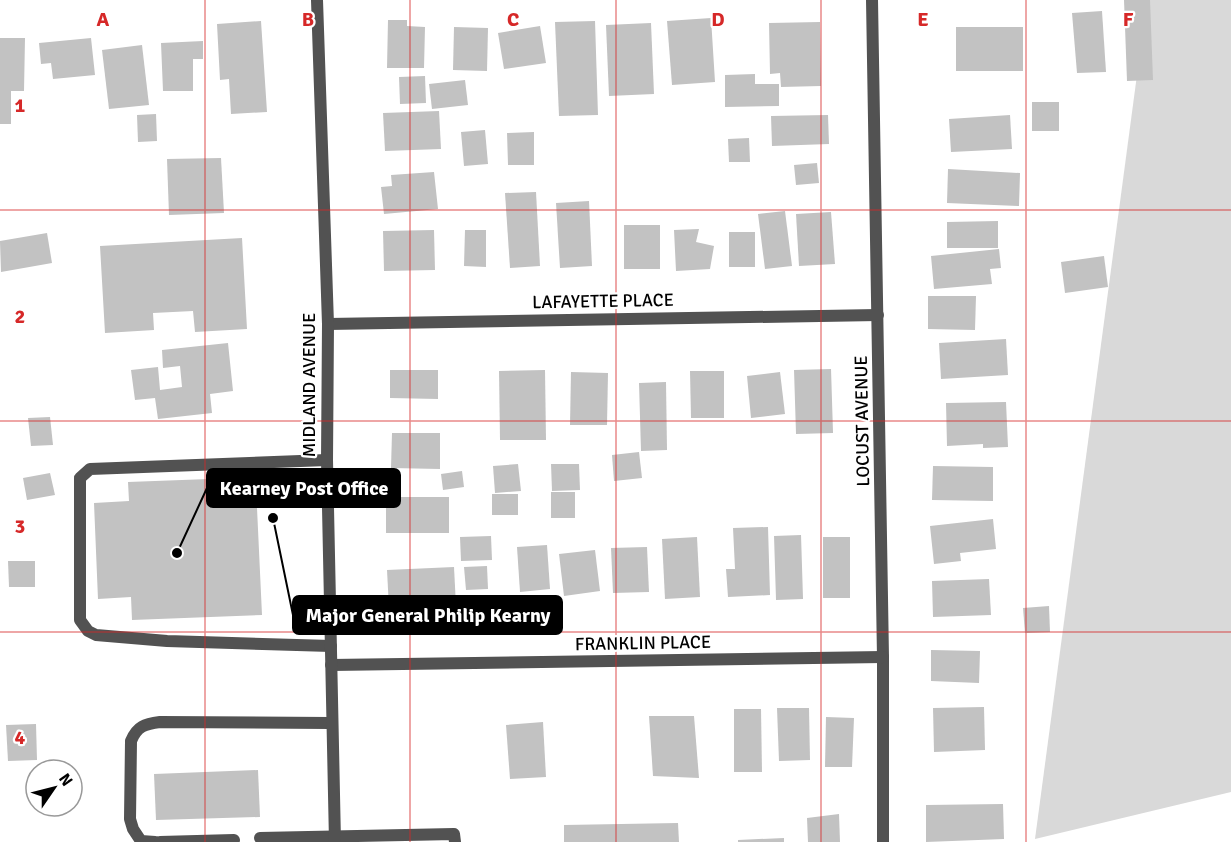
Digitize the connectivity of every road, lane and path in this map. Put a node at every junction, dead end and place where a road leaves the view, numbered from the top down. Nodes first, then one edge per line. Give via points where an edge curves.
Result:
1 (317, 0) edge
2 (872, 0) edge
3 (878, 315) junction
4 (328, 324) junction
5 (327, 460) junction
6 (331, 646) junction
7 (883, 657) junction
8 (331, 665) junction
9 (330, 723) junction
10 (260, 838) dead end
11 (234, 840) dead end
12 (335, 840) edge
13 (155, 842) edge
14 (160, 842) edge
15 (455, 842) edge
16 (883, 842) edge

1 - 4 street, MIDLAND AVENUE
2 - 3 street, LOCUST AVENUE
3 - 4 street, LAFAYETTE PLACE
3 - 7 street, LOCUST AVENUE
4 - 5 street, MIDLAND AVENUE
5 - 6 street, MIDLAND AVENUE
5 - 6 street via 90,469 80,478 80,620 96,635
6 - 8 street, MIDLAND AVENUE
7 - 8 street, FRANKLIN PLACE
7 - 16 street, LOCUST AVENUE
8 - 9 street, MIDLAND AVENUE
9 - 12 street, MIDLAND AVENUE
9 - 13 street via 146,724 136,730 130,741 130,819 141,840
10 - 12 street
11 - 14 street
12 - 15 street via 370,834 454,834

